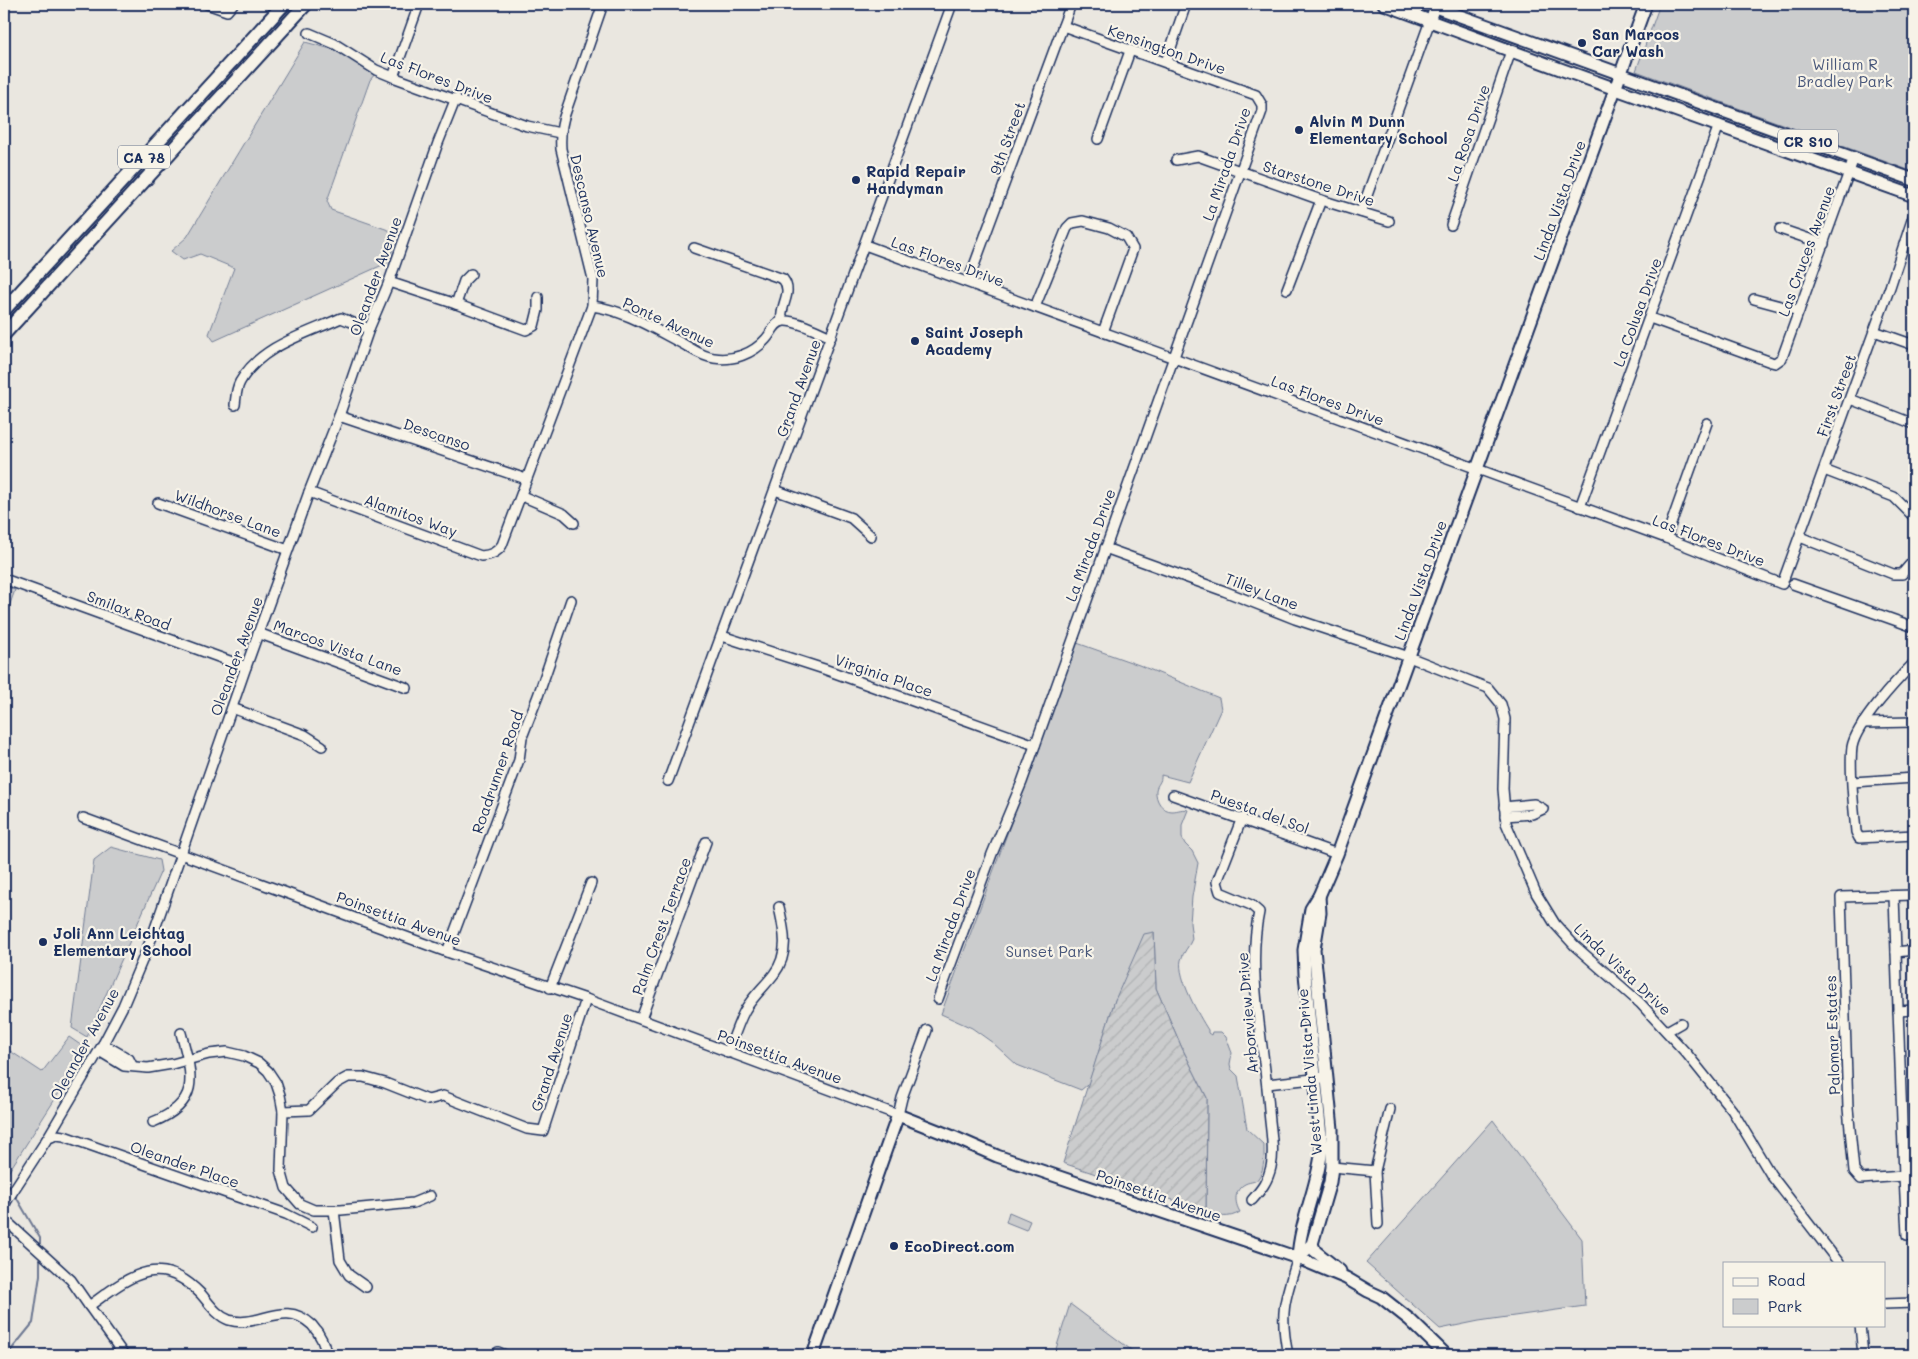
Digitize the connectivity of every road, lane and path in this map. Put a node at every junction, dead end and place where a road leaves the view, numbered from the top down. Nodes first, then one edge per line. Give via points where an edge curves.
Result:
1 (207, 4) edge
2 (234, 4) edge
3 (280, 4) edge
4 (284, 4) edge
5 (306, 4) edge
6 (603, 4) edge
7 (952, 4) edge
8 (1072, 4) edge
9 (1186, 4) edge
10 (1384, 4) edge
11 (1646, 4) edge
12 (1431, 5) edge
13 (418, 7) dead end
14 (1430, 21) junction
15 (1063, 26) junction
16 (310, 33) dead end
17 (252, 39) junction
18 (1130, 51) junction
19 (1511, 51) junction
20 (1168, 64) junction
21 (1621, 73) junction
22 (393, 77) junction
23 (1616, 88) junction
24 (456, 98) junction
25 (1260, 99) joint
26 (1719, 125) junction
27 (560, 133) junction
28 (1098, 139) dead end
29 (1854, 158) junction
30 (1176, 160) dead end
31 (1240, 171) junction
32 (1849, 172) junction
33 (1914, 180) edge
34 (1914, 196) edge
35 (1321, 200) junction
36 (1361, 212) junction
37 (1914, 214) edge
38 (1389, 221) dead end
39 (1451, 225) dead end
40 (1780, 229) dead end
41 (1824, 244) junction
42 (865, 245) junction
43 (694, 248) dead end
44 (471, 274) dead end
45 (389, 282) junction
46 (968, 282) junction
47 (1288, 289) dead end
48 (538, 297) dead end
49 (1754, 299) dead end
50 (456, 304) junction
51 (592, 306) junction
52 (1035, 307) junction
53 (4, 310) edge
54 (1799, 311) junction
55 (1650, 318) junction
56 (782, 321) junction
57 (369, 329) junction
58 (1874, 330) junction
59 (1104, 332) junction
60 (4, 334) edge
61 (831, 337) junction
62 (1914, 345) edge
63 (1173, 358) junction
64 (1850, 399) junction
65 (235, 405) dead end
66 (339, 416) junction
67 (1707, 423) dead end
68 (1914, 424) edge
69 (1477, 468) junction
70 (1824, 470) junction
71 (526, 479) junction
72 (775, 490) junction
73 (309, 492) junction
74 (522, 496) junction
75 (158, 503) dead end
76 (1580, 507) junction
77 (1914, 517) edge
78 (574, 523) dead end
79 (871, 536) dead end
80 (1800, 537) junction
81 (1666, 538) junction
82 (502, 545) joint
83 (1105, 548) junction
84 (288, 550) junction
85 (1914, 560) edge
86 (4, 579) edge
87 (1782, 584) joint
88 (1793, 584) dead end
89 (571, 600) dead end
90 (1914, 627) edge
91 (258, 633) junction
92 (722, 636) junction
93 (1409, 657) junction
94 (1913, 667) edge
95 (246, 668) junction
96 (407, 688) dead end
97 (232, 708) junction
98 (1863, 722) junction
99 (1914, 722) edge
100 (1035, 745) junction
101 (322, 746) dead end
102 (1914, 778) edge
103 (668, 781) dead end
104 (1853, 782) junction
105 (1173, 795) dead end
106 (83, 818) dead end
107 (1242, 818) junction
108 (1914, 835) edge
109 (706, 842) dead end
110 (181, 854) junction
111 (1336, 854) junction
112 (592, 883) dead end
113 (1914, 895) edge
114 (1319, 896) junction
115 (1894, 896) junction
116 (779, 907) dead end
117 (1914, 950) edge
118 (447, 952) junction
119 (1896, 952) junction
120 (550, 988) junction
121 (586, 999) junction
122 (938, 999) dead end
123 (1914, 1010) edge
124 (1898, 1011) junction
125 (641, 1019) junction
126 (1680, 1023) dead end
127 (927, 1030) dead end
128 (1667, 1031) junction
129 (181, 1033) dead end
130 (101, 1048) junction
131 (728, 1053) junction
132 (188, 1060) junction
133 (1314, 1078) junction
134 (1327, 1078) junction
135 (1267, 1084) junction
136 (1390, 1109) dead end
137 (283, 1111) junction
138 (898, 1116) junction
139 (153, 1122) dead end
140 (47, 1139) junction
141 (1332, 1167) junction
142 (1375, 1171) junction
143 (1904, 1176) junction
144 (430, 1196) dead end
145 (1252, 1200) dead end
146 (5, 1203) edge
147 (334, 1210) junction
148 (4, 1219) edge
149 (1378, 1224) dead end
150 (312, 1227) dead end
151 (1914, 1234) edge
152 (1312, 1244) junction
153 (1298, 1258) junction
154 (1838, 1262) edge
155 (1346, 1278) junction
156 (366, 1287) dead end
157 (1914, 1303) edge
158 (1886, 1304) edge
159 (89, 1306) junction
160 (1860, 1326) edge
161 (124, 1355) edge
162 (326, 1355) edge
163 (813, 1355) edge
164 (1288, 1355) edge
165 (1446, 1355) edge
166 (1863, 1355) edge

1 - 2 street via 227,11
3 - 17 highway
4 - 17 highway, CA 78
5 - 60 highway, CA 78
6 - 27 street, Descanso Avenue
7 - 42 street, Grand Avenue
8 - 15 street, 9th Street
9 - 20 street
10 - 14 main road, CR S10
11 - 21 main road, Linda Vista Drive
12 - 14 street
12 - 21 main road, CR S10
13 - 22 street
14 - 19 main road, CR S10
14 - 36 street
15 - 18 street, Kensington Drive
15 - 46 street, 9th Street
16 - 22 street, Las Flores Drive
17 - 53 highway, CA 78
18 - 20 street, Kensington Drive
18 - 28 street
19 - 23 main road, CR S10
19 - 39 street, La Rosa Drive
20 - 25 street, Kensington Drive
21 - 23 main road, Linda Vista Drive
21 - 29 main road, CR S10
22 - 24 street, Las Flores Drive
23 - 26 main road, CR S10
23 - 69 main road, Linda Vista Drive
24 - 27 street, Las Flores Drive via 527,126
24 - 45 street, Oleander Avenue
25 - 31 street, La Mirada Drive via 1262,111
26 - 32 main road, CR S10
26 - 55 street, La Colusa Drive
27 - 51 street, Descanso Avenue via 561,149 593,279
29 - 32 street, Las Cruces Avenue
29 - 33 main road, CR S10
30 - 31 street, Starstone Drive via 1198,156
31 - 35 street, Starstone Drive
31 - 63 street, La Mirada Drive
32 - 34 main road, CR S10
32 - 41 street, Las Cruces Avenue
35 - 36 street, Starstone Drive
35 - 47 street
36 - 38 street, Starstone Drive
37 - 58 street, First Street
40 - 41 street
41 - 54 street, Las Cruces Avenue
42 - 46 street, Las Flores Drive
42 - 61 street, Grand Avenue
43 - 56 street, Ponte Avenue via 779,277 788,285 789,292 784,302
44 - 50 street via 464,281
45 - 50 street
45 - 57 street, Oleander Avenue
46 - 52 street, Las Flores Drive
48 - 50 street via 534,326 526,330
49 - 54 street
51 - 56 street, Ponte Avenue via 637,320 713,358 730,359 754,350
51 - 71 street, Descanso Avenue
52 - 59 street, Las Flores Drive
52 - 59 street via 1067,228 1072,223 1083,221 1109,228 1126,237 1133,249
54 - 55 street, Las Cruces Avenue via 1782,358 1775,363
55 - 76 street, La Colusa Drive
56 - 61 street
57 - 65 street via 341,318 281,344 251,367 240,382
57 - 66 street, Oleander Avenue
58 - 62 street
58 - 64 street, First Street
59 - 63 street, Las Flores Drive
61 - 72 street, Grand Avenue
63 - 69 street, Las Flores Drive
63 - 83 street, La Mirada Drive
64 - 68 street
64 - 70 street, First Street
66 - 71 street, Descanso
66 - 73 street, Oleander Avenue
67 - 81 street
69 - 76 street, Las Flores Drive
69 - 93 main road, Linda Vista Drive
70 - 77 street via 1894,497
70 - 80 street, First Street
71 - 74 street, Descanso Avenue
72 - 79 street via 851,518
72 - 92 street, Grand Avenue
73 - 82 street, Alamitos Way via 481,556 490,555
73 - 84 street, Oleander Avenue
74 - 78 street via 564,514
74 - 82 street, Descanso Avenue
75 - 84 street, Wildhorse Lane
76 - 81 street, Las Flores Drive
80 - 85 street via 1893,574 1902,574
80 - 87 street, First Street
81 - 87 street, Las Flores Drive
83 - 93 street, Tilley Lane
83 - 100 street, La Mirada Drive
84 - 91 street, Oleander Avenue
86 - 95 street, Smilax Road
88 - 90 street
89 - 118 street, Roadrunner Road via 522,737 519,760
91 - 95 street, Oleander Avenue
91 - 96 street, Marcos Vista Lane
92 - 100 street, Virginia Place via 816,666
92 - 103 street, Grand Avenue
93 - 111 main road, West Linda Vista Drive
93 - 128 street, Linda Vista Drive via 1488,688 1501,704 1506,731 1504,812 1536,892 1555,924 1575,946
94 - 98 street
95 - 97 street, Oleander Avenue
97 - 101 street via 305,735
97 - 110 street, Oleander Avenue
98 - 99 street
98 - 104 street via 1852,745
100 - 122 street, La Mirada Drive
102 - 104 street
104 - 108 street via 1859,838
105 - 107 street, Puesta del Sol
106 - 110 street, Poinsettia Avenue
107 - 111 street, Puesta del Sol
107 - 135 street, Arborview Drive via 1217,882 1220,892 1251,905 1259,912 1255,928 1255,973
109 - 125 street, Palm Crest Terrace
110 - 118 street, Poinsettia Avenue
110 - 130 street, Oleander Avenue via 152,938
111 - 114 main road, West Linda Vista Drive
112 - 120 street
113 - 115 street
114 - 133 main road, West Linda Vista Drive via 1311,910 1304,950
114 - 134 main road, West Linda Vista Drive via 1320,913 1314,949
115 - 119 street
115 - 143 street, Palomar Estates via 1841,897 1848,1108 1854,1171 1861,1179
116 - 131 street via 786,938 784,953 774,974 744,1011
117 - 119 street
118 - 120 street, Poinsettia Avenue
119 - 124 street
120 - 121 street, Poinsettia Avenue
121 - 125 street, Poinsettia Avenue
121 - 137 street, Grand Avenue via 543,1131 443,1096 428,1100 363,1077 348,1077 337,1083 309,1110
123 - 124 street
124 - 143 street
125 - 131 street, Poinsettia Avenue
126 - 128 street
127 - 138 street
128 - 154 street, Linda Vista Drive via 1732,1110 1771,1175
129 - 132 street
130 - 132 street via 124,1066 148,1068
130 - 140 street, Oleander Avenue
131 - 138 street, Poinsettia Avenue
132 - 137 street via 227,1052 259,1063 276,1083
132 - 139 street via 191,1078 185,1099 168,1116
133 - 134 street, Arborview Drive
133 - 135 street, Arborview Drive
133 - 153 main road, West Linda Vista Drive via 1321,1129 1320,1165 1299,1239
134 - 141 main road, West Linda Vista Drive
135 - 145 street, Arborview Drive via 1271,1167 1266,1184
136 - 142 street
137 - 147 street via 281,1170 286,1188 300,1204 314,1210
138 - 153 main road, Poinsettia Avenue via 997,1156
138 - 163 main road
140 - 146 street, Oleander Avenue
140 - 150 street, Oleander Place via 64,1136 277,1211
141 - 142 street
141 - 152 main road, West Linda Vista Drive
142 - 149 street
143 - 151 street via 1907,1234
144 - 147 street via 414,1203
147 - 156 street via 340,1260 349,1275
148 - 159 street via 71,1280
152 - 153 main road, West Linda Vista Drive
152 - 155 main road via 1315,1251
153 - 155 main road, Poinsettia Avenue
153 - 164 street via 1284,1301 1283,1324
155 - 165 main road, Poinsettia Avenue via 1381,1297
157 - 158 street
159 - 161 street
159 - 162 street via 131,1277 150,1271 167,1272 187,1280 227,1320 263,1318 282,1312 304,1318 323,1340
160 - 166 street

